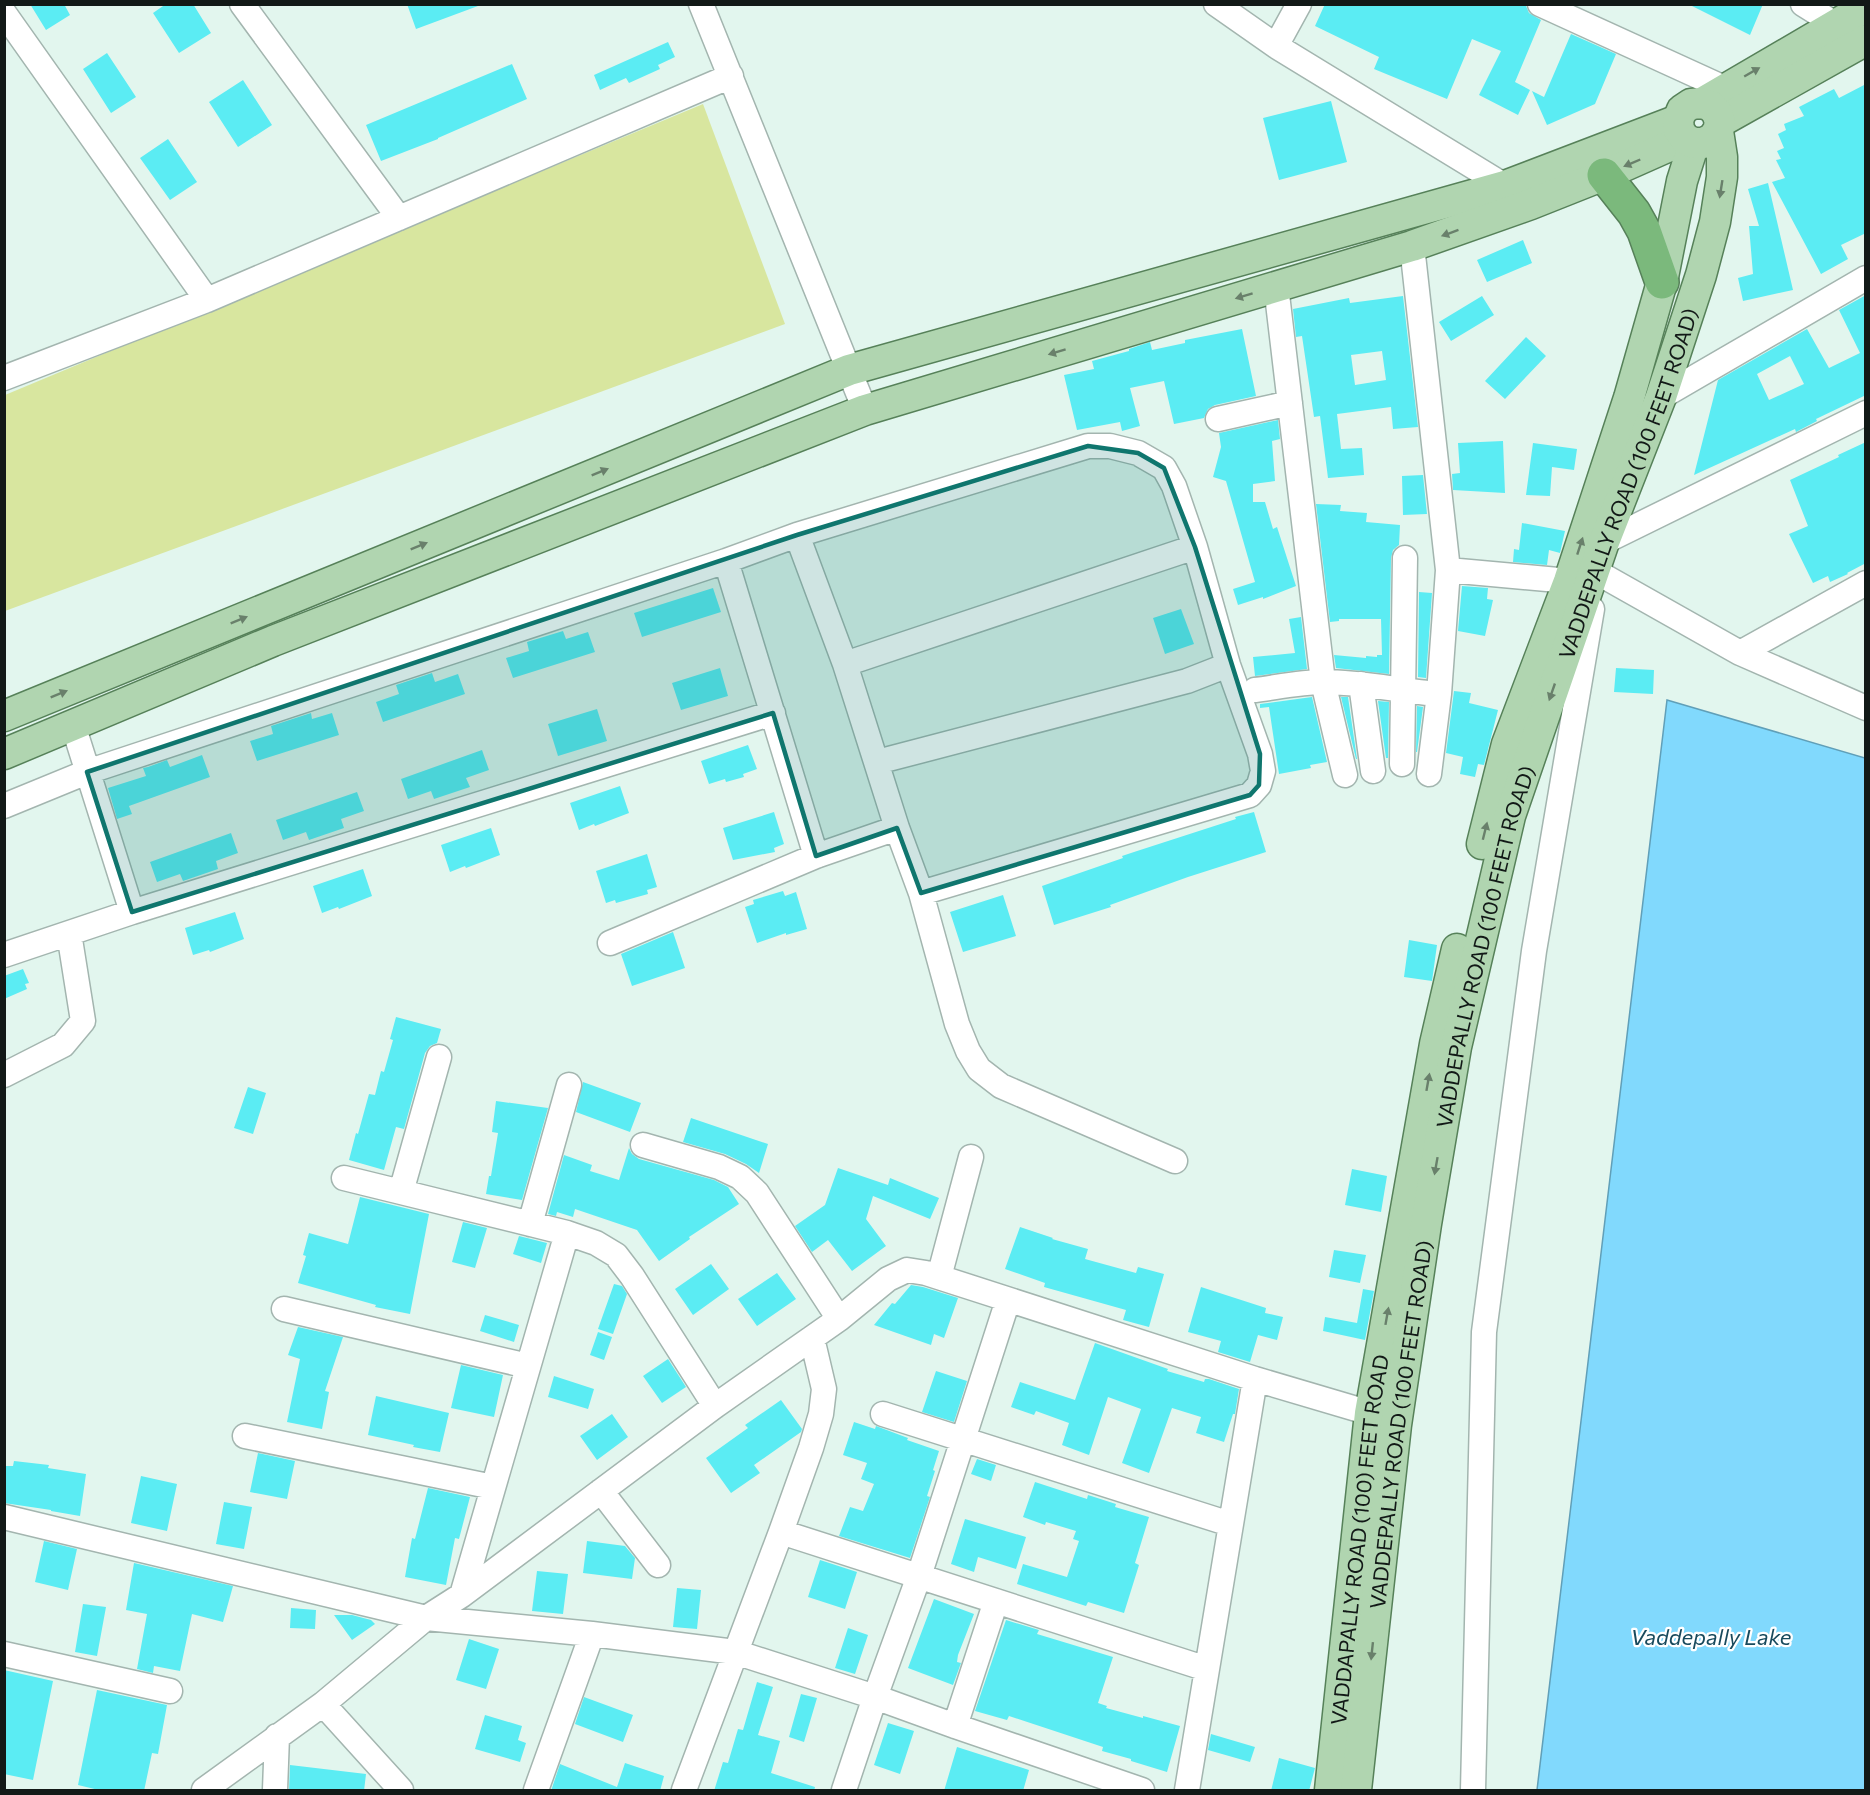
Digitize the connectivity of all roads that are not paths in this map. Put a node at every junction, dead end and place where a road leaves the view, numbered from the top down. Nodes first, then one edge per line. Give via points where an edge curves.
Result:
1 (242, 4) edge
2 (701, 4) edge
3 (1215, 4) edge
4 (1299, 4) edge
5 (1540, 4) edge
6 (1803, 4) edge
7 (1866, 7) edge
8 (4, 13) edge
9 (1835, 24) junction
10 (1866, 40) edge
11 (1276, 46) junction
12 (731, 76) junction
13 (1703, 121) junction
14 (1604, 175) junction
15 (1505, 186) junction
16 (399, 218) junction
17 (1412, 246) junction
18 (1866, 278) edge
19 (1662, 282) junction
20 (1276, 286) junction
21 (207, 300) junction
22 (849, 370) junction
23 (4, 378) edge
24 (1660, 398) junction
25 (1290, 403) junction
26 (866, 410) junction
27 (1866, 413) edge
28 (1218, 419) dead end
29 (797, 535) junction
30 (1604, 542) junction
31 (1195, 547) junction
32 (1405, 558) dead end
33 (726, 561) junction
34 (1448, 570) junction
35 (1587, 578) junction
36 (1866, 583) edge
37 (1740, 653) junction
38 (845, 664) junction
39 (1228, 664) junction
40 (1323, 682) junction
41 (1361, 684) junction
42 (1255, 690) dead end
43 (1403, 691) junction
44 (1439, 694) junction
45 (1866, 708) edge
46 (773, 712) junction
47 (4, 716) edge
48 (73, 725) junction
49 (4, 754) edge
50 (877, 762) junction
51 (1402, 764) dead end
52 (1373, 771) dead end
53 (87, 772) junction
54 (1429, 774) dead end
55 (1345, 775) dead end
56 (4, 806) edge
57 (897, 828) junction
58 (816, 856) junction
59 (921, 893) junction
60 (132, 912) junction
61 (69, 933) junction
62 (610, 943) dead end
63 (4, 955) edge
64 (439, 1057) dead end
65 (4, 1075) edge
66 (568, 1085) dead end
67 (643, 1145) dead end
68 (971, 1157) dead end
69 (1175, 1161) dead end
70 (344, 1178) dead end
71 (401, 1191) junction
72 (530, 1224) junction
73 (567, 1233) junction
74 (939, 1277) junction
75 (1008, 1299) junction
76 (284, 1309) dead end
77 (839, 1319) junction
78 (812, 1338) junction
79 (528, 1366) junction
80 (1255, 1379) junction
81 (715, 1406) junction
82 (1370, 1413) junction
83 (883, 1414) dead end
84 (245, 1436) dead end
85 (963, 1439) junction
86 (493, 1487) junction
87 (601, 1491) junction
88 (4, 1517) edge
89 (1230, 1524) junction
90 (781, 1532) junction
91 (658, 1565) dead end
92 (919, 1576) junction
93 (462, 1595) junction
94 (996, 1601) junction
95 (426, 1618) junction
96 (592, 1634) junction
97 (735, 1652) junction
98 (4, 1654) edge
99 (1207, 1669) junction
100 (170, 1691) dead end
101 (875, 1697) junction
102 (323, 1704) junction
103 (955, 1726) junction
104 (277, 1736) junction
105 (204, 1791) edge
106 (275, 1791) edge
107 (400, 1791) edge
108 (536, 1791) edge
109 (684, 1791) edge
110 (844, 1791) edge
111 (1143, 1791) edge
112 (1187, 1791) edge
113 (1330, 1791) edge
114 (1356, 1791) edge
115 (1473, 1791) edge

1 - 16 street
2 - 12 street
3 - 11 street
4 - 11 street
5 - 13 street
6 - 9 street
7 - 9 main road
8 - 21 street
13 -> 9 main road
10 - 13 main road
11 - 15 street
12 - 16 street
12 - 22 street
13 -> 14 main road
13 - 15 main road
13 - 19 main road, VADDAPALLY ROAD (100) FEET ROAD via 1682,181
13 -> 24 main road, VADDEPALLY ROAD (100 FEET ROAD) via 1722,157 1722,177 1701,275
14 -> 17 main road
14 - 19 highway via 1644,231
15 - 22 main road
16 - 21 street
17 - 20 main road
17 - 34 street
18 - 24 street
35 -> 19 main road, VADDAPALLY ROAD (100) FEET ROAD via 1629,398
20 - 25 street
20 -> 26 main road
21 - 23 street
22 - 26 street
47 -> 22 main road
24 - 30 main road, VADDEPALLY ROAD (100 FEET ROAD)
25 - 28 street
25 - 40 street
26 - 48 main road via 273,640
27 - 30 street
29 - 31 street via 1088,446 1110,446 1138,453 1164,468
29 - 33 street
29 - 38 street
30 - 35 main road, VADDEPALLY ROAD (100 FEET ROAD)
31 - 38 street
31 - 39 street
32 - 43 street
33 - 46 street
33 - 53 street
34 - 35 street
34 - 44 street
35 - 37 street
82 -> 35 main road, VADDAPALLY ROAD (100) FEET ROAD via 1435,1044 1507,744
35 -> 114 main road, VADDEPALLY ROAD (100 FEET ROAD) via 1510,816 1456,1047 1396,1425
35 - 115 street via 1594,597 1534,951 1484,1332
36 - 37 street
37 - 45 street
38 - 50 street
39 - 50 street via 1187,681
39 - 59 street via 1263,771 1260,784 1250,795
40 - 41 street
40 - 42 street
40 - 55 street
41 - 43 street
41 - 52 street
43 - 44 street
43 - 51 street
44 - 54 street
46 - 58 street
46 - 60 street
48 - 49 main road
48 - 53 street
50 - 57 street
53 - 56 street
53 - 60 street
57 - 58 street
57 - 59 street
58 - 62 street
59 - 69 street via 957,1024 979,1069 1001,1086
60 - 61 street
61 - 63 street
61 - 65 street via 83,1021 63,1045
64 - 71 street
66 - 72 street
67 - 77 street via 740,1177 757,1193
68 - 74 street
70 - 71 street
71 - 72 street
72 - 73 street
73 - 79 street
73 - 81 street via 616,1255
74 - 75 street
74 - 77 street via 907,1270 888,1279
75 - 80 street
75 - 85 street
76 - 79 street
77 - 78 street
78 - 81 street
78 - 90 street via 824,1389 821,1414
79 - 86 street
80 - 82 street
80 - 89 street
81 - 87 street
82 - 113 main road, VADDAPALLY ROAD (100) FEET ROAD
83 - 85 street
84 - 86 street
85 - 89 street
85 - 92 street
86 - 93 street
87 - 91 street
87 - 93 street
88 - 95 street
89 - 99 street
90 - 92 street
90 - 97 street
92 - 94 street
92 - 101 street
93 - 95 street
94 - 99 street
94 - 103 street
95 - 96 street
95 - 102 street
96 - 97 street
96 - 108 street
97 - 101 street
97 - 109 street
98 - 100 street
99 - 112 street
101 - 103 street
101 - 110 street
102 - 104 street
102 - 107 street
103 - 111 street
104 - 105 street
104 - 106 street

